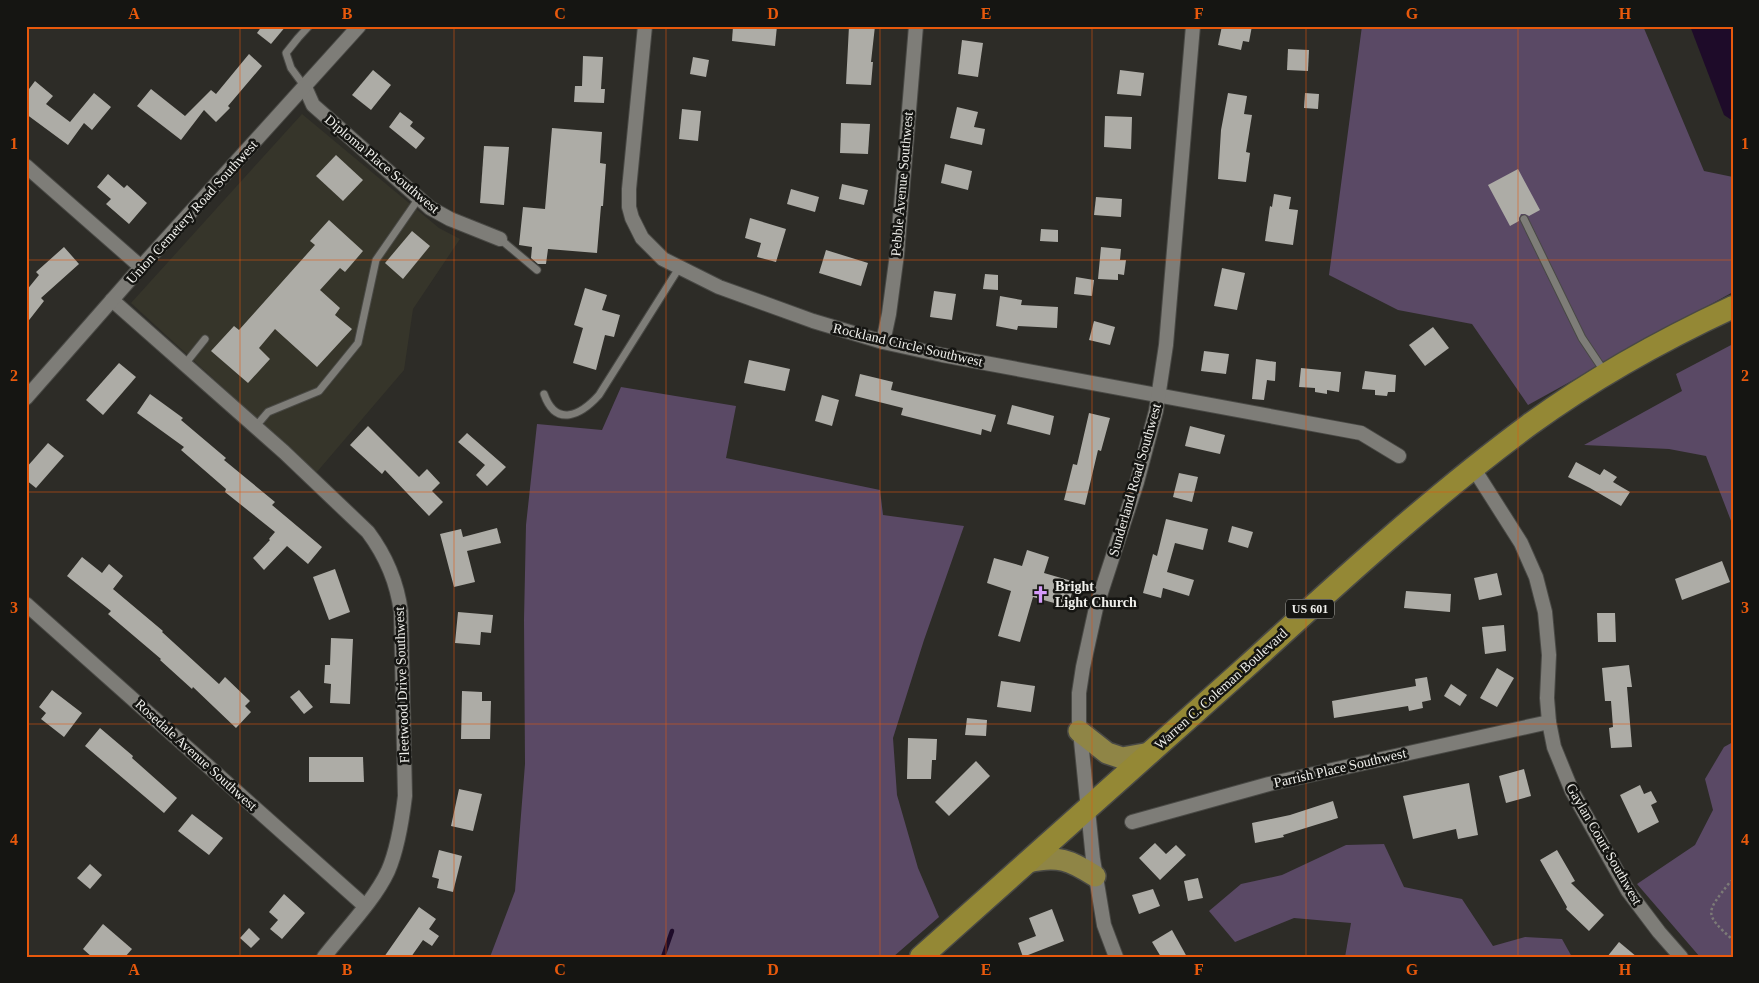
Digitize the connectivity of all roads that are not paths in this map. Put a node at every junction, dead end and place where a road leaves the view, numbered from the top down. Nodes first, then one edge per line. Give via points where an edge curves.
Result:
1 (309, 26) edge
2 (359, 26) edge
3 (645, 26) edge
4 (916, 26) edge
5 (1193, 26) edge
6 (305, 87) junction
7 (26, 166) edge
8 (419, 198) junction
9 (1524, 219) dead end
10 (500, 239) joint
11 (141, 267) junction
12 (679, 268) junction
13 (537, 270) dead end
14 (112, 300) junction
15 (1733, 307) edge
16 (205, 339) dead end
17 (883, 342) junction
18 (185, 364) junction
19 (1607, 374) junction
20 (544, 394) dead end
21 (1159, 397) junction
22 (26, 398) edge
23 (256, 426) junction
24 (1399, 456) dead end
25 (1474, 469) junction
26 (26, 604) edge
27 (1549, 722) junction
28 (1079, 730) junction
29 (1150, 753) junction
30 (1087, 810) junction
31 (1132, 822) dead end
32 (1028, 862) junction
33 (1095, 876) junction
34 (366, 906) junction
35 (324, 957) edge
36 (921, 957) edge
37 (1116, 957) edge
38 (1681, 957) edge

1 - 6 lane via 286,54 291,68
2 - 6 street, Union Cemetery Road Southwest
3 - 12 street, Rockland Circle Southwest via 629,207 642,238 663,259
4 - 17 street, Pebble Avenue Southwest via 896,254
5 - 21 street, Sunderland Road Southwest
6 - 8 street, Diploma Place Southwest via 313,105
6 - 11 street, Union Cemetery Road Southwest
7 - 11 street
8 - 10 street, Diploma Place Southwest via 450,219
8 - 23 lane via 376,260 358,344 319,391 268,412
9 - 19 lane via 1582,338
10 - 13 lane
11 - 14 street, Union Cemetery Road Southwest
12 - 17 street, Rockland Circle Southwest via 719,287
12 - 20 lane via 599,395 587,408 570,415 562,414 548,404
14 - 18 street, Fleetwood Drive Southwest
14 - 22 street, Union Cemetery Road Southwest
15 - 19 highway, Warren C. Coleman Boulevard / US 601 via 1690,327
16 - 18 lane
17 - 21 street, Rockland Circle Southwest
18 - 23 street, Fleetwood Drive Southwest
19 - 25 highway, Warren C. Coleman Boulevard / US 601 via 1531,424
21 - 24 street, Rockland Circle Southwest via 1360,433
21 - 28 street, Sunderland Road Southwest via 1137,482 1093,624 1079,693
23 - 34 street, Fleetwood Drive Southwest via 368,532 389,566 399,597 405,796 392,858
25 - 27 street, Gaylan Court Southwest via 1521,543 1536,577 1545,612 1549,655
25 - 29 highway, Warren C. Coleman Boulevard / US 601 via 1364,559
26 - 34 street, Rosedale Avenue Southwest
27 - 31 street, Parrish Place Southwest via 1269,784
27 - 38 street, Gaylan Court Southwest via 1554,747 1572,792 1628,891
28 - 29 main road via 1107,752 1122,758
28 - 30 street, Sunderland Road Southwest
29 - 30 highway, Warren C. Coleman Boulevard / US 601
30 - 32 highway, Warren C. Coleman Boulevard / US 601
30 - 33 street, Sunderland Road Southwest
32 - 33 main road via 1045,858 1067,860
32 - 36 highway, Warren C. Coleman Boulevard / US 601
33 - 37 street, Sunderland Road Southwest via 1104,925
34 - 35 street, Fleetwood Drive Southwest

